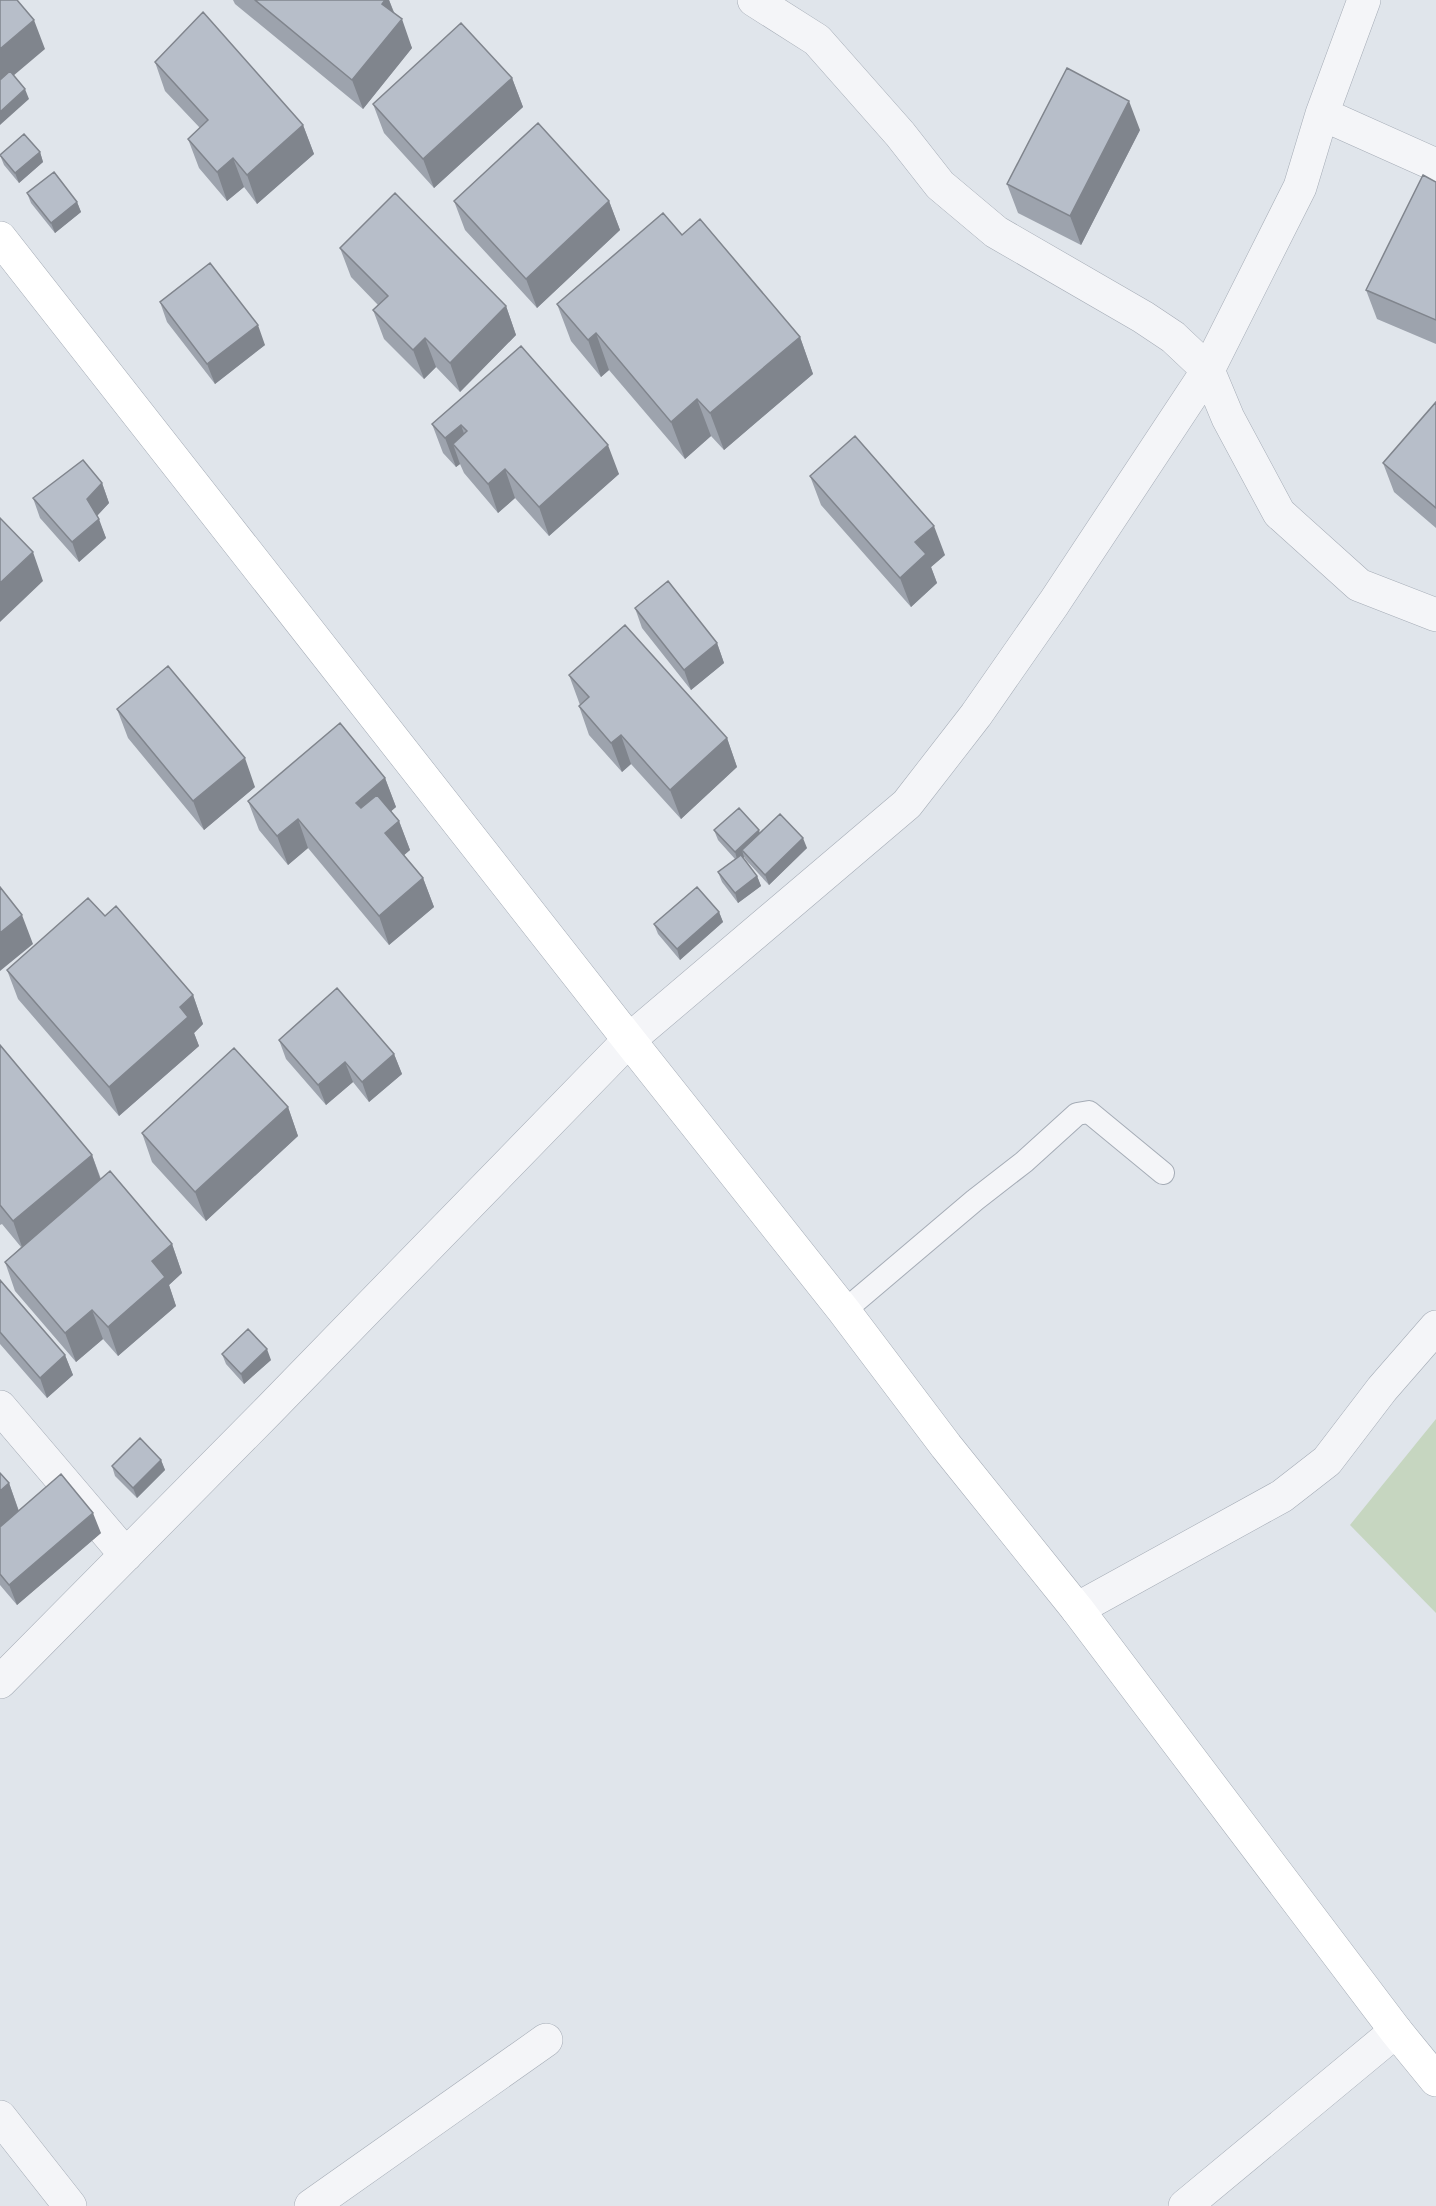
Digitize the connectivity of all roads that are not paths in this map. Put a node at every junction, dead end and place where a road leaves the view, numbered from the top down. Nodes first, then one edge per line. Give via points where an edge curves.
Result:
1 (754, 0) edge
2 (1364, 0) edge
3 (1322, 114) junction
4 (1436, 165) edge
5 (3, 246) edge
6 (1208, 370) junction
7 (1436, 615) edge
8 (628, 1040) junction
9 (1163, 1173) dead end
10 (844, 1311) junction
11 (1436, 1327) edge
12 (0, 1407) edge
13 (126, 1555) junction
14 (1077, 1609) junction
15 (0, 1682) edge
16 (1396, 2031) junction
17 (546, 2040) dead end
18 (1436, 2080) edge
19 (0, 2117) edge
20 (70, 2206) edge
21 (311, 2206) edge
22 (1185, 2206) edge

1 - 6 street via 818,40 940,185 996,232 1143,317 1173,337
2 - 3 street
3 - 4 street
3 - 6 street via 1300,187
5 - 8 street
6 - 7 street via 1228,418 1279,513 1359,585
6 - 8 street via 1054,603 976,715 907,804
8 - 10 street
8 - 13 street
9 - 10 lane via 1089,1112 1077,1114
10 - 14 street
11 - 14 street via 1327,1461 1282,1496
12 - 13 street
13 - 15 street
14 - 16 street
16 - 18 street
16 - 22 street
17 - 21 street
19 - 20 street

